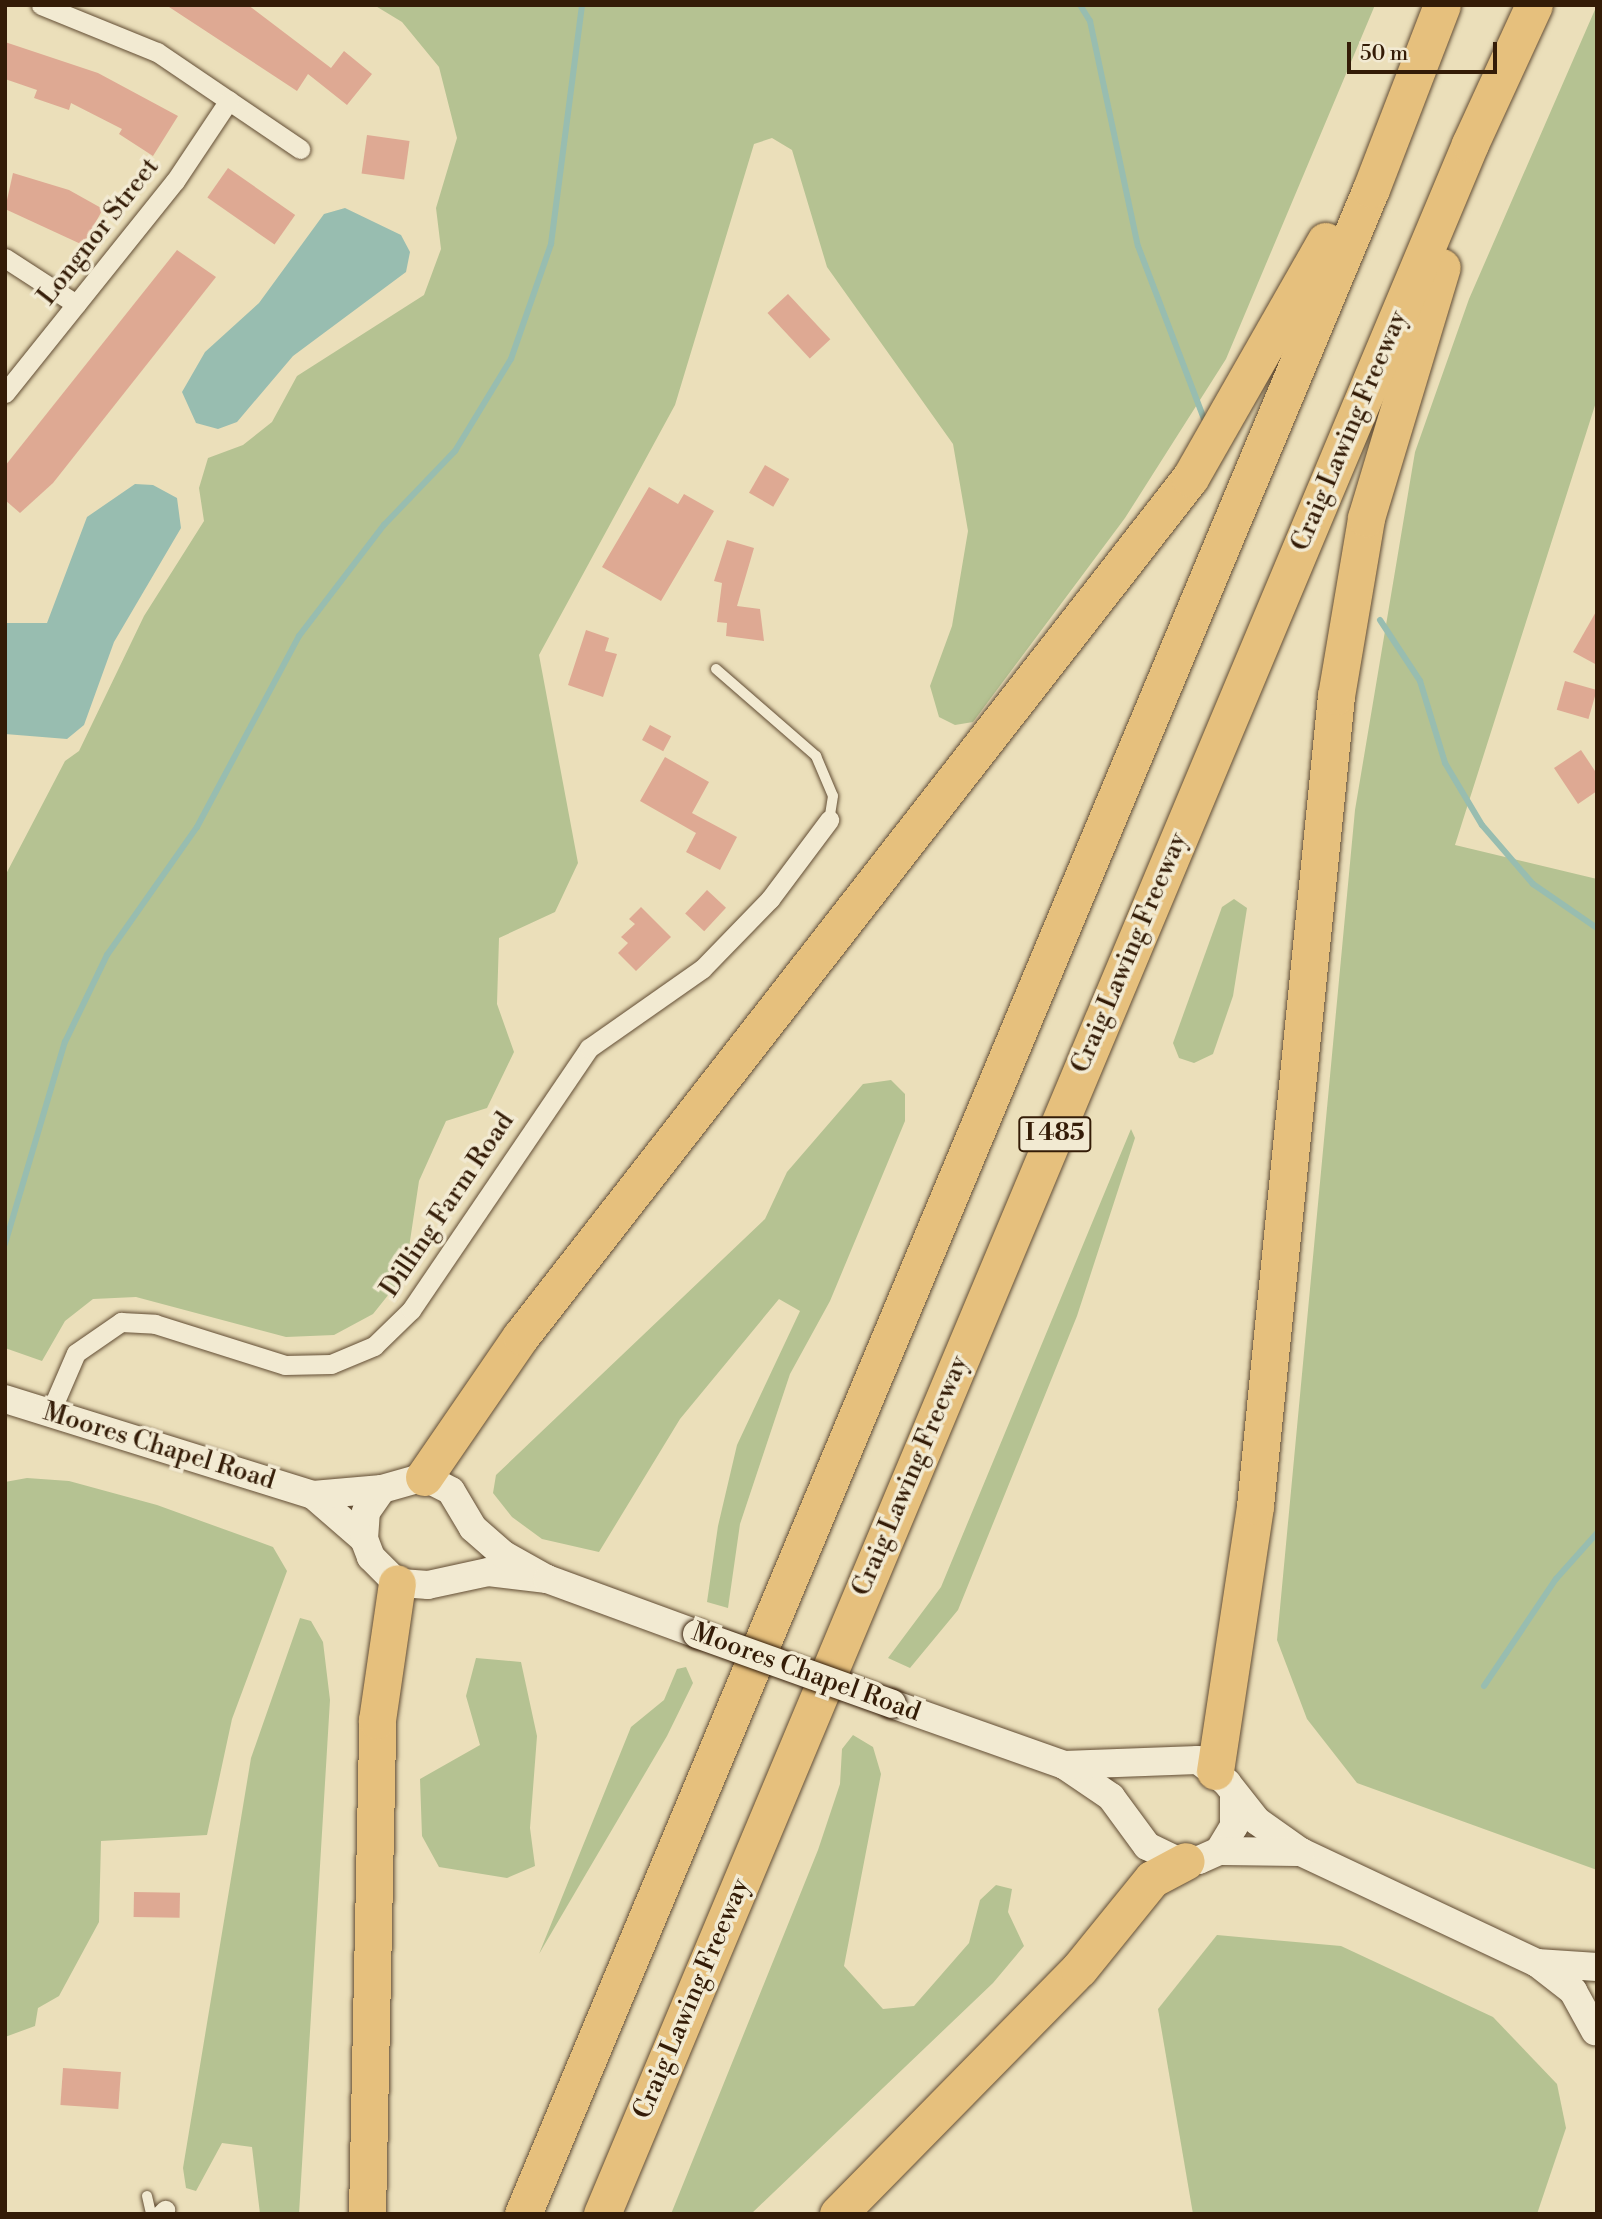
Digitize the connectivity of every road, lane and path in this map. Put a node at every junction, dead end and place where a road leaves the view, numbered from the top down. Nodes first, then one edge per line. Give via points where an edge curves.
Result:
1 (41, 5) edge
2 (1442, 5) edge
3 (1534, 5) edge
4 (1421, 56) junction
5 (1513, 57) junction
6 (229, 100) junction
7 (300, 149) dead end
8 (5, 258) edge
9 (76, 304) junction
10 (5, 393) edge
11 (716, 669) dead end
12 (829, 820) joint
13 (5, 1399) edge
14 (50, 1413) junction
15 (424, 1477) junction
16 (382, 1489) junction
17 (313, 1495) junction
18 (364, 1539) junction
19 (547, 1579) junction
20 (397, 1583) junction
21 (1064, 1765) junction
22 (1225, 1783) junction
23 (1301, 1852) junction
24 (1202, 1856) junction
25 (1537, 1963) junction
26 (1597, 1968) edge
27 (1597, 1993) edge
28 (1596, 2033) edge
29 (147, 2196) dead end
30 (159, 2213) edge
31 (367, 2214) edge
32 (523, 2214) edge
33 (602, 2214) edge
34 (838, 2214) edge

1 - 6 street via 157,52
2 - 4 highway, I 485
3 - 5 highway, Craig Lawing Freeway / I 485
4 - 15 highway via 1284,323 1190,478 520,1336
4 - 32 highway, I 485 via 1371,189
5 - 22 highway via 1400,392 1358,567 1336,696
5 - 33 highway, Craig Lawing Freeway / I 485 via 1470,144
6 - 7 street
6 - 9 street, Longnor Street via 175,181
8 - 9 street
9 - 10 street, Longnor Street
11 - 12 lane via 816,757 833,796
12 - 14 street, Dilling Farm Road via 769,899 702,969 589,1048 411,1310 374,1346 331,1364 285,1365 155,1324 121,1322 76,1353
13 - 14 main road, Moores Chapel Road
14 - 17 main road, Moores Chapel Road
15 - 16 main road, Moores Chapel Road
15 - 19 main road, Moores Chapel Road via 451,1491 483,1539
16 - 17 main road, Moores Chapel Road
16 - 18 main road via 366,1512
17 - 18 main road, Moores Chapel Road
18 - 20 main road, Moores Chapel Road via 382,1572
19 - 20 main road, Moores Chapel Road via 488,1572 428,1585
19 - 21 main road, Moores Chapel Road, bridge
20 - 31 highway via 377,1720
21 - 22 main road, Moores Chapel Road via 1106,1768 1178,1756
21 - 24 main road, Moores Chapel Road via 1111,1797 1147,1846
22 - 23 main road, Moores Chapel Road via 1257,1821
22 - 24 main road via 1234,1826
23 - 24 main road, Moores Chapel Road
23 - 25 main road, Moores Chapel Road
24 - 34 highway via 1153,1879 1079,1969
25 - 26 main road, Moores Chapel Road
25 - 28 main road, Moores Chapel Road via 1573,1991
27 - 28 main road
29 - 30 lane

